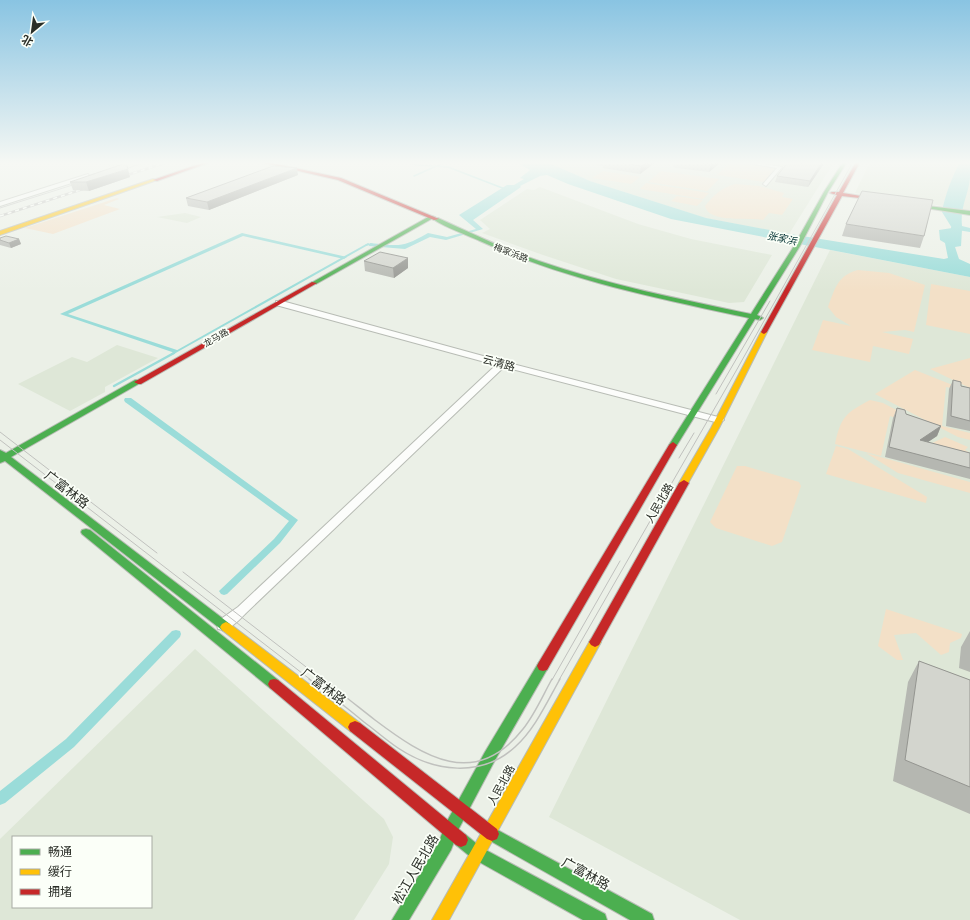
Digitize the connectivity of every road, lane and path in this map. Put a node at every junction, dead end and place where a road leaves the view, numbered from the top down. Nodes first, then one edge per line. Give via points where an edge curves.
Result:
1 (69, 205) edge
2 (83, 205) edge
3 (402, 205) edge
4 (819, 205) edge
5 (834, 205) edge
6 (915, 205) edge
7 (967, 213) edge
8 (432, 217) junction
9 (0, 228) edge
10 (0, 233) edge
11 (279, 303) junction
12 (751, 316) junction
13 (770, 320) junction
14 (502, 364) junction
15 (692, 413) junction
16 (719, 420) junction
17 (1, 459) edge
18 (60, 511) dead end
19 (78, 526) dead end
20 (223, 625) junction
21 (462, 808) junction
22 (450, 830) junction
23 (488, 832) junction
24 (477, 852) junction
25 (400, 920) edge
26 (440, 920) edge
27 (599, 920) edge
28 (646, 920) edge

1 - 9 main road
2 - 10 main road
3 - 8 main road, 梅家浜路
4 - 12 main road, 人民北路 via 804,235
5 - 13 main road, 人民北路
6 - 7 main road
8 - 11 main road, 龙马路
8 - 12 main road, 梅家浜路 via 525,259 619,287
11 - 14 street, 云清路
11 - 17 main road, 龙马路
12 - 13 main road, 梅家浜路
12 - 15 main road, 人民北路
13 - 16 main road, 人民北路
14 - 15 street, 云清路
14 - 20 street via 242,610
15 - 16 street, 云清路
15 - 21 main road, 人民北路
16 - 23 main road, 人民北路
17 - 18 main road, 广富林路
17 - 20 main road, 广富林路
19 - 22 main road, 广富林路 via 213,633
20 - 21 main road, 广富林路
21 - 22 main road, 松江人民北路
21 - 23 main road, 广富林路
22 - 24 main road, 广富林路
22 - 25 main road, 松江人民北路 via 446,845
23 - 24 main road, 人民北路
23 - 28 main road, 广富林路
24 - 26 main road
24 - 27 main road, 广富林路

